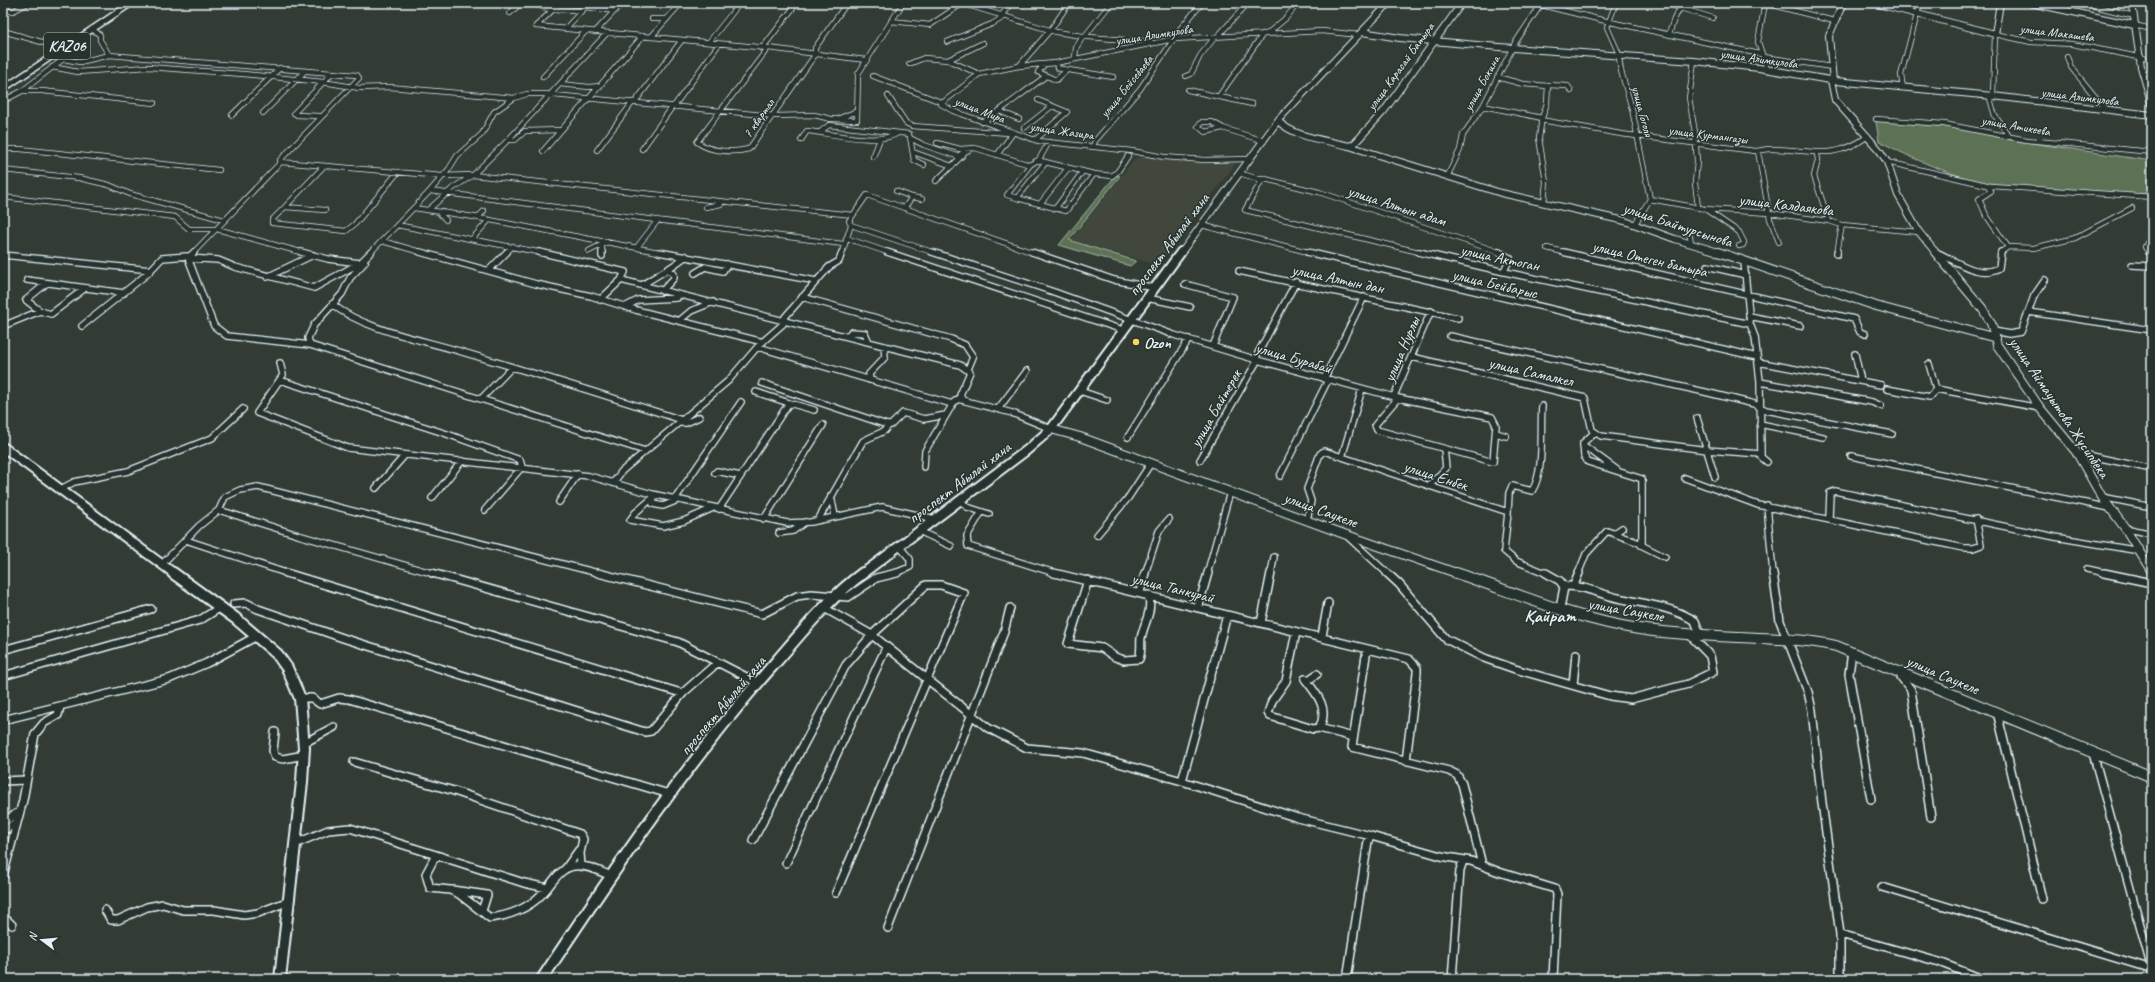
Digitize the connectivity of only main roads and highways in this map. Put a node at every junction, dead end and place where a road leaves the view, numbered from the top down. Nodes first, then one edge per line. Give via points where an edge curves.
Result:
1 (125, 3) edge
2 (132, 3) edge
3 (1389, 3) edge
4 (1462, 3) edge
5 (3, 85) edge
6 (3, 90) edge
7 (1278, 121) junction
8 (1292, 129) junction
9 (1263, 141) junction
10 (3, 447) edge
11 (280, 979) edge
12 (542, 979) edge

1 - 5 highway, KАZ06
2 - 6 highway, KАZ06
3 - 7 main road, проспект Абылай хана
4 - 8 main road, улица Карасай Батыра via 1357,146 1349,146
7 - 8 main road
7 - 9 main road, проспект Абылай хана
8 - 9 main road via 1277,133
9 - 12 main road, проспект Абылай хана via 1051,429 1027,450 859,576 758,683 669,794
10 - 11 main road via 221,607 277,654 287,668 300,698 304,755

